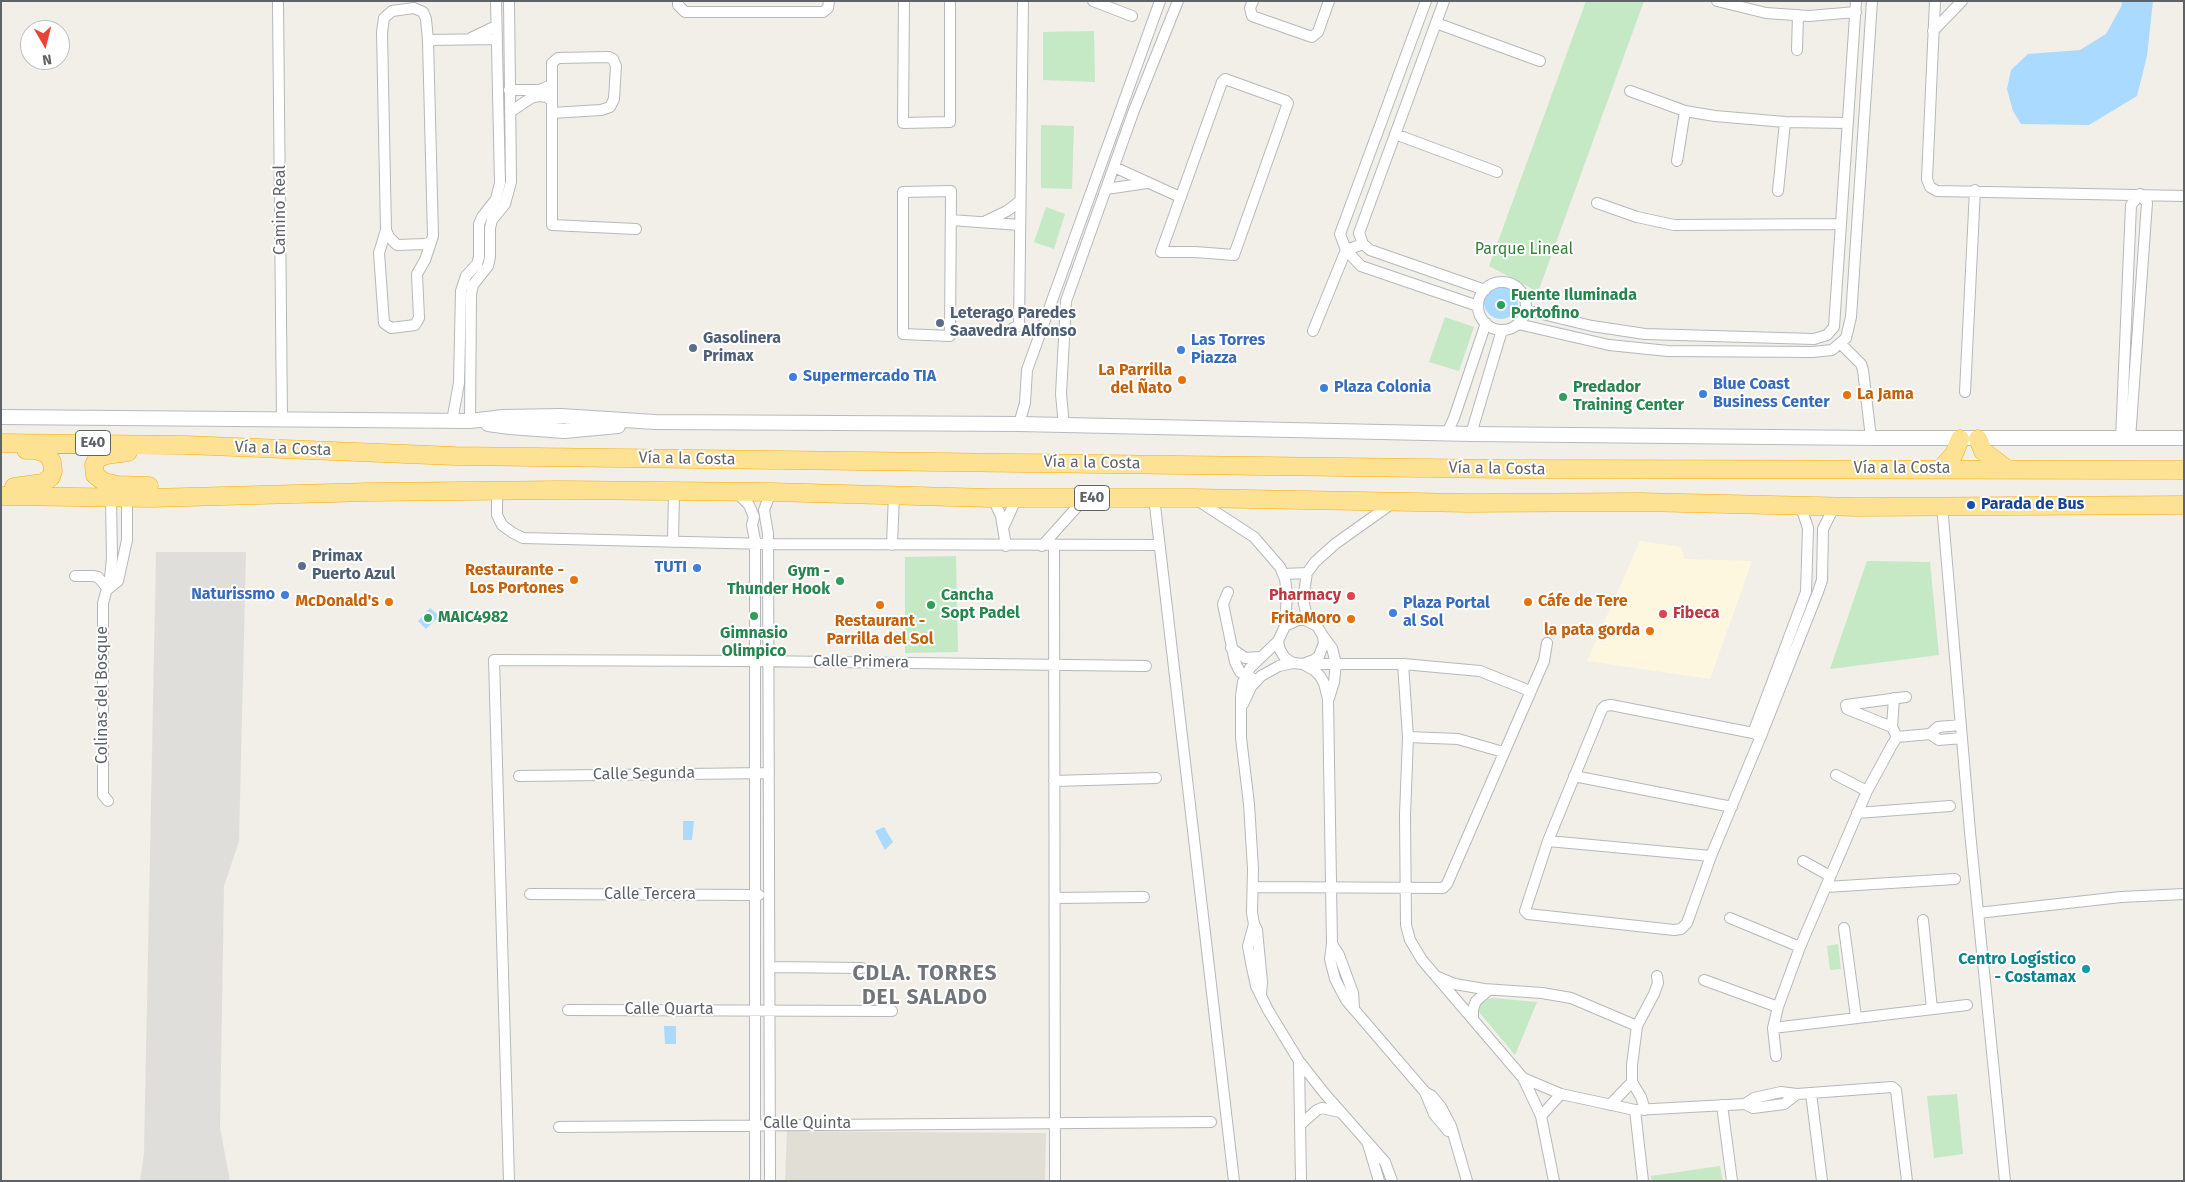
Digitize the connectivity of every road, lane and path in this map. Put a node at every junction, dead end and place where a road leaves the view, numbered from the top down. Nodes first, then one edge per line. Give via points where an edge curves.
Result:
1 (278, 1) edge
2 (496, 1) edge
3 (509, 1) edge
4 (678, 1) edge
5 (829, 1) edge
6 (904, 1) edge
7 (950, 1) edge
8 (1022, 1) edge
9 (1093, 1) edge
10 (1160, 1) edge
11 (1178, 1) edge
12 (1253, 1) edge
13 (1329, 1) edge
14 (1426, 1) edge
15 (1444, 1) edge
16 (1717, 1) edge
17 (1872, 1) edge
18 (1935, 1) edge
19 (1962, 1) edge
20 (1730, 3) edge
21 (1856, 7) edge
22 (1132, 16) dead end
23 (1798, 16) junction
24 (1436, 23) junction
25 (496, 26) junction
26 (1933, 31) junction
27 (467, 39) junction
28 (496, 39) junction
29 (428, 40) junction
30 (1797, 50) dead end
31 (1540, 61) dead end
32 (1852, 69) junction
33 (1868, 70) junction
34 (552, 85) junction
35 (509, 90) junction
36 (1630, 91) dead end
37 (552, 101) junction
38 (1685, 111) junction
39 (510, 112) junction
40 (552, 113) junction
41 (1785, 122) junction
42 (1848, 123) junction
43 (1395, 134) junction
44 (1108, 145) junction
45 (499, 149) junction
46 (511, 149) junction
47 (1120, 150) junction
48 (1677, 161) dead end
49 (1114, 167) junction
50 (1497, 172) dead end
51 (1148, 182) junction
52 (1106, 189) junction
53 (1778, 190) dead end
54 (1975, 190) junction
55 (2140, 194) junction
56 (2184, 196) edge
57 (1180, 197) junction
58 (1020, 201) junction
59 (1597, 203) dead end
60 (951, 220) junction
61 (985, 222) junction
62 (1841, 224) junction
63 (1020, 225) junction
64 (636, 229) dead end
65 (386, 230) junction
66 (432, 242) junction
67 (1363, 244) junction
68 (1346, 250) junction
69 (1485, 290) junction
70 (1478, 306) junction
71 (1526, 310) junction
72 (1486, 323) junction
73 (1518, 324) junction
74 (1013, 328) dead end
75 (1313, 330) dead end
76 (1502, 330) junction
77 (1711, 336) junction
78 (1840, 343) junction
79 (1710, 351) junction
80 (1473, 361) junction
81 (1490, 367) junction
82 (1965, 392) dead end
83 (1461, 396) junction
84 (1480, 401) junction
85 (1, 417) edge
86 (282, 420) junction
87 (452, 421) junction
88 (470, 421) junction
89 (1019, 424) junction
90 (1064, 426) junction
91 (1447, 433) junction
92 (1471, 434) junction
93 (1870, 438) junction
94 (2184, 438) edge
95 (1960, 439) junction
96 (1978, 439) junction
97 (2125, 439) junction
98 (1, 443) edge
99 (186, 445) junction
100 (1, 448) edge
101 (1941, 469) junction
102 (2007, 469) junction
103 (2184, 470) edge
104 (1, 487) edge
105 (497, 491) junction
106 (674, 491) junction
107 (735, 491) junction
108 (370, 492) junction
109 (772, 492) junction
110 (894, 494) junction
111 (1, 496) edge
112 (1017, 497) junction
113 (1154, 497) junction
114 (119, 498) junction
115 (990, 498) junction
116 (1085, 498) junction
117 (1192, 498) junction
118 (1395, 502) junction
119 (1942, 505) junction
120 (2184, 505) edge
121 (1796, 506) junction
122 (1837, 506) junction
123 (1004, 526) junction
124 (112, 535) junction
125 (127, 535) junction
126 (673, 542) junction
127 (755, 542) junction
128 (768, 544) junction
129 (892, 545) junction
130 (1160, 545) junction
131 (1006, 546) junction
132 (1042, 546) junction
133 (1054, 546) junction
134 (1806, 572) junction
135 (1822, 572) junction
136 (1308, 573) junction
137 (1283, 574) junction
138 (75, 576) dead end
139 (108, 589) junction
140 (1228, 592) dead end
141 (1312, 622) junction
142 (1285, 626) junction
143 (1323, 636) junction
144 (1278, 641) junction
145 (1547, 643) dead end
146 (1231, 648) junction
147 (1260, 657) junction
148 (754, 660) junction
149 (769, 661) junction
150 (1301, 664) junction
151 (1336, 664) junction
152 (1403, 664) junction
153 (1054, 666) junction
154 (1146, 666) dead end
155 (1246, 676) junction
156 (1256, 680) junction
157 (1530, 691) junction
158 (1906, 697) dead end
159 (1894, 698) junction
160 (1328, 699) junction
161 (1241, 710) junction
162 (1961, 725) junction
163 (1892, 727) junction
164 (1757, 734) junction
165 (1930, 734) junction
166 (1408, 737) junction
167 (1897, 737) junction
168 (1962, 738) junction
169 (1503, 752) junction
170 (754, 773) junction
171 (769, 773) junction
172 (1836, 775) dead end
173 (519, 776) dead end
174 (1574, 776) junction
175 (1156, 778) dead end
176 (1054, 781) junction
177 (1867, 791) junction
178 (108, 801) dead end
179 (1950, 806) dead end
180 (1732, 807) junction
181 (1857, 813) junction
182 (1548, 841) junction
183 (1711, 856) junction
184 (1803, 862) dead end
185 (1830, 876) junction
186 (1955, 879) dead end
187 (1254, 887) junction
188 (1826, 887) junction
189 (1330, 889) junction
190 (1407, 889) junction
191 (530, 894) dead end
192 (2184, 894) edge
193 (754, 895) junction
194 (769, 895) junction
195 (1055, 898) junction
196 (1144, 898) dead end
197 (1978, 913) junction
198 (1730, 918) dead end
199 (1923, 920) dead end
200 (1844, 928) dead end
201 (1800, 947) junction
202 (770, 967) junction
203 (862, 968) dead end
204 (1436, 976) junction
205 (1657, 976) dead end
206 (1704, 980) dead end
207 (1489, 990) junction
208 (1967, 1005) dead end
209 (1778, 1007) junction
210 (754, 1009) junction
211 (770, 1009) junction
212 (1932, 1009) junction
213 (568, 1010) dead end
214 (892, 1011) dead end
215 (1856, 1017) junction
216 (1473, 1018) junction
217 (1637, 1026) junction
218 (1773, 1028) junction
219 (1776, 1056) dead end
220 (1299, 1061) junction
221 (1523, 1078) junction
222 (1632, 1082) junction
223 (1811, 1093) junction
224 (1561, 1094) junction
225 (1722, 1104) junction
226 (1610, 1105) junction
227 (1635, 1110) junction
228 (1646, 1110) junction
229 (1340, 1112) junction
230 (1541, 1116) junction
231 (1211, 1122) dead end
232 (754, 1124) junction
233 (770, 1124) junction
234 (1056, 1124) junction
235 (1301, 1124) junction
236 (558, 1127) dead end
237 (1367, 1141) junction
238 (509, 1181) edge
239 (755, 1181) edge
240 (770, 1181) edge
241 (1055, 1181) edge
242 (1234, 1181) edge
243 (1301, 1181) edge
244 (1379, 1181) edge
245 (1392, 1181) edge
246 (1467, 1181) edge
247 (1554, 1181) edge
248 (1643, 1181) edge
249 (1732, 1181) edge
250 (1822, 1181) edge
251 (1907, 1181) edge
252 (2005, 1181) edge

1 - 86 street, Camino Real
2 - 25 street
3 - 35 street
4 - 5 street via 685,12 813,12 826,11
6 - 7 street via 903,123 950,122
8 - 58 street
9 - 22 street
10 - 44 street
11 - 47 street
12 - 13 street via 1250,8 1252,16 1312,37 1318,32
14 - 68 street via 1340,234
15 - 24 street
16 - 20 street
17 - 33 street
18 - 26 street
19 - 26 street
20 - 23 street via 1766,13
21 - 23 street
21 - 32 street
23 - 30 street
24 - 31 street
24 - 43 street
25 - 27 street
25 - 28 street
26 - 54 street via 1927,179 1930,187 1936,190
27 - 28 street
27 - 29 street
28 - 45 street
29 - 65 street via 423,12 414,8 404,9 392,11 384,18
29 - 66 street
32 - 33 street
32 - 42 street
33 - 78 street via 1851,317 1846,338
34 - 35 street via 539,90
34 - 37 street
34 - 40 street via 552,63 558,58 609,57 616,63 614,99 610,107
35 - 39 street
36 - 38 street
37 - 39 street via 547,97 531,98
37 - 40 street
38 - 41 street
38 - 48 street
39 - 46 street
40 - 64 street via 552,225
41 - 42 street
41 - 53 street
42 - 62 street
43 - 50 street
43 - 67 street via 1359,233
44 - 47 street
44 - 89 street via 1027,370 1025,403
45 - 46 street
45 - 87 street via 498,193 479,224 479,258 463,282 461,291 459,383
46 - 88 street via 509,194 492,220 488,266 473,285 471,294
47 - 49 street
49 - 51 street
49 - 52 street
51 - 52 street
51 - 57 street
52 - 90 street via 1066,301 1061,394
54 - 55 street
54 - 82 street
55 - 56 street
55 - 97 street via 2131,205
55 - 97 street via 2147,203
57 - 57 street via 1161,252 1234,255 1287,101 1223,80
58 - 61 street
58 - 63 street
59 - 62 street via 1674,225
60 - 60 street via 950,336 903,334 903,192 951,191
60 - 61 street
61 - 63 street
62 - 77 street via 1834,328 1827,335 1814,339
63 - 74 street via 1019,326
65 - 66 street via 397,245
65 - 66 street via 379,253 384,323 391,328 414,325 419,318 417,274
67 - 68 street
67 - 69 street via 1370,250
68 - 70 street via 1361,266
68 - 75 street
69 - 70 street
69 - 71 street via 1498,283 1513,285 1524,296
70 - 72 street
71 - 73 street
71 - 77 street via 1592,326 1645,334
72 - 76 street
72 - 80 street
73 - 76 street
73 - 79 street via 1608,345
76 - 81 street
77 - 79 street
78 - 79 street via 1832,350 1813,352
78 - 93 street via 1863,370
80 - 81 street
80 - 83 street
81 - 84 street
83 - 84 street
83 - 91 street
84 - 92 street
85 - 86 street, Vía a la Costa
86 - 87 street, Vía a la Costa
87 - 88 street, Vía a la Costa
88 - 89 street, Vía a la Costa via 510,428 564,431 655,422
89 - 90 street, Vía a la Costa
90 - 91 street, Vía a la Costa
91 - 92 street, Vía a la Costa
92 - 93 street, Vía a la Costa
93 - 95 street, Vía a la Costa
94 - 97 street, Vía a la Costa
95 - 96 street, Vía a la Costa
95 - 101 highway via 1954,454
96 - 97 street, Vía a la Costa
96 - 102 highway via 1984,451
98 - 99 highway, Vía a la Costa / E40
99 - 101 highway, Vía a la Costa / E40 via 455,456 1504,469
99 - 108 highway via 106,455 96,459 93,470 99,479 118,485 310,487
100 - 104 highway via 43,452 53,466 51,477 43,483
101 - 102 highway, Vía a la Costa / E40
102 - 103 highway, Vía a la Costa / E40
105 - 106 highway, Vía a la Costa / E40
105 - 108 highway, Vía a la Costa / E40
105 - 126 street via 497,515 502,525 523,538
106 - 107 highway, Vía a la Costa / E40
106 - 126 street
107 - 109 highway, Vía a la Costa / E40
107 - 127 street via 749,505 754,518
108 - 114 highway, Vía a la Costa / E40
109 - 110 highway, Vía a la Costa / E40
109 - 128 street via 764,510
110 - 115 highway, Vía a la Costa / E40
110 - 129 street
111 - 114 highway, Vía a la Costa / E40
112 - 115 highway, Vía a la Costa / E40
112 - 116 highway, Vía a la Costa / E40
112 - 123 street
113 - 116 highway, Vía a la Costa / E40
113 - 117 highway, Vía a la Costa / E40
113 - 130 street
114 - 124 street, Colinas del Bosque
114 - 125 street
115 - 123 street
116 - 132 street
117 - 118 highway, Vía a la Costa / E40
117 - 137 street via 1254,537
118 - 121 highway, Vía a la Costa / E40
118 - 136 street via 1335,544
119 - 120 highway, Vía a la Costa / E40
119 - 122 highway, Vía a la Costa / E40
119 - 162 street
121 - 122 highway, Vía a la Costa / E40
121 - 134 street via 1803,513 1808,528
122 - 135 street via 1823,529
123 - 131 street
124 - 125 street
124 - 139 street, Colinas del Bosque
125 - 139 street via 118,581
126 - 127 street
127 - 128 street
127 - 148 street
128 - 129 street
128 - 149 street
129 - 131 street
130 - 133 street
130 - 242 street
131 - 132 street
132 - 133 street
133 - 153 street
134 - 135 street
134 - 164 street via 1806,592
135 - 164 street via 1818,592
136 - 137 street
136 - 141 street via 1303,599
137 - 142 street via 1288,594
138 - 139 street via 98,577
139 - 178 street, Colinas del Bosque via 103,603 103,796
140 - 146 street via 1223,604
141 - 142 street via 1298,620
141 - 143 street
142 - 144 street
143 - 150 street via 1319,656
143 - 151 street via 1332,648
144 - 147 street
144 - 150 street via 1285,658
145 - 157 street via 1544,661
146 - 147 street via 1245,658
146 - 155 street via 1237,667
147 - 155 street
148 - 149 street, Calle Primera
148 - 170 street
148 - 238 street, Calle Primera via 494,660
149 - 153 street, Calle Primera
149 - 171 street
150 - 151 street
150 - 156 street via 1270,670
150 - 160 street via 1320,676
151 - 152 street
151 - 160 street
152 - 157 street via 1480,671
152 - 166 street
153 - 154 street, Calle Primera
153 - 176 street
155 - 156 street
155 - 161 street
156 - 161 street
157 - 169 street
158 - 159 street
159 - 163 street
159 - 163 street via 1846,705 1847,709
160 - 189 street
161 - 187 street
162 - 165 street via 1938,727
162 - 168 street
163 - 167 street
164 - 174 street via 1605,706
164 - 180 street
165 - 167 street
165 - 168 street via 1939,740
166 - 169 street via 1458,739
166 - 190 street
167 - 177 street
168 - 197 street
169 - 190 street via 1447,884 1438,890
170 - 171 street, Calle Segunda
170 - 173 street, Calle Segunda
170 - 193 street
171 - 194 street
172 - 177 street
174 - 180 street
174 - 182 street
175 - 176 street
176 - 195 street
177 - 181 street
179 - 181 street
180 - 183 street
181 - 185 street
182 - 183 street
182 - 183 street via 1525,908 1528,914 1674,930 1687,923
184 - 185 street
185 - 188 street
186 - 188 street
187 - 189 street
187 - 220 street via 1254,924 1248,946 1256,986
188 - 201 street
189 - 190 street
189 - 246 street via 1332,944 1353,993 1354,1007 1424,1092 1441,1107 1451,1126
190 - 204 street via 1406,925 1410,940
191 - 193 street, Calle Tercera
192 - 197 street
193 - 194 street, Calle Tercera
193 - 210 street
194 - 202 street
195 - 196 street
195 - 234 street
197 - 252 street
198 - 201 street
199 - 212 street
200 - 215 street
201 - 209 street
202 - 203 street
202 - 211 street
204 - 207 street via 1455,984
204 - 216 street
205 - 217 street via 1654,994
206 - 209 street
207 - 216 street via 1476,1001
207 - 217 street via 1571,998
208 - 212 street
209 - 218 street
210 - 211 street, Calle Quarta
210 - 213 street, Calle Quarta
210 - 232 street
211 - 214 street, Calle Quarta
211 - 233 street
212 - 215 street
215 - 218 street
216 - 221 street
217 - 222 street
218 - 219 street
220 - 229 street
220 - 235 street
221 - 224 street
221 - 230 street
222 - 226 street
222 - 228 street
223 - 225 street via 1781,1092 1754,1098 1745,1104
223 - 250 street
223 - 251 street via 1892,1086 1896,1090
224 - 226 street
224 - 230 street
225 - 228 street
225 - 249 street
226 - 227 street
227 - 228 street
227 - 248 street
229 - 235 street via 1322,1108
229 - 237 street
230 - 247 street
231 - 234 street, Calle Quinta
232 - 233 street, Calle Quinta
232 - 236 street, Calle Quinta
232 - 239 street
233 - 234 street, Calle Quinta
233 - 240 street
234 - 241 street
235 - 243 street
237 - 244 street
237 - 245 street via 1385,1162

